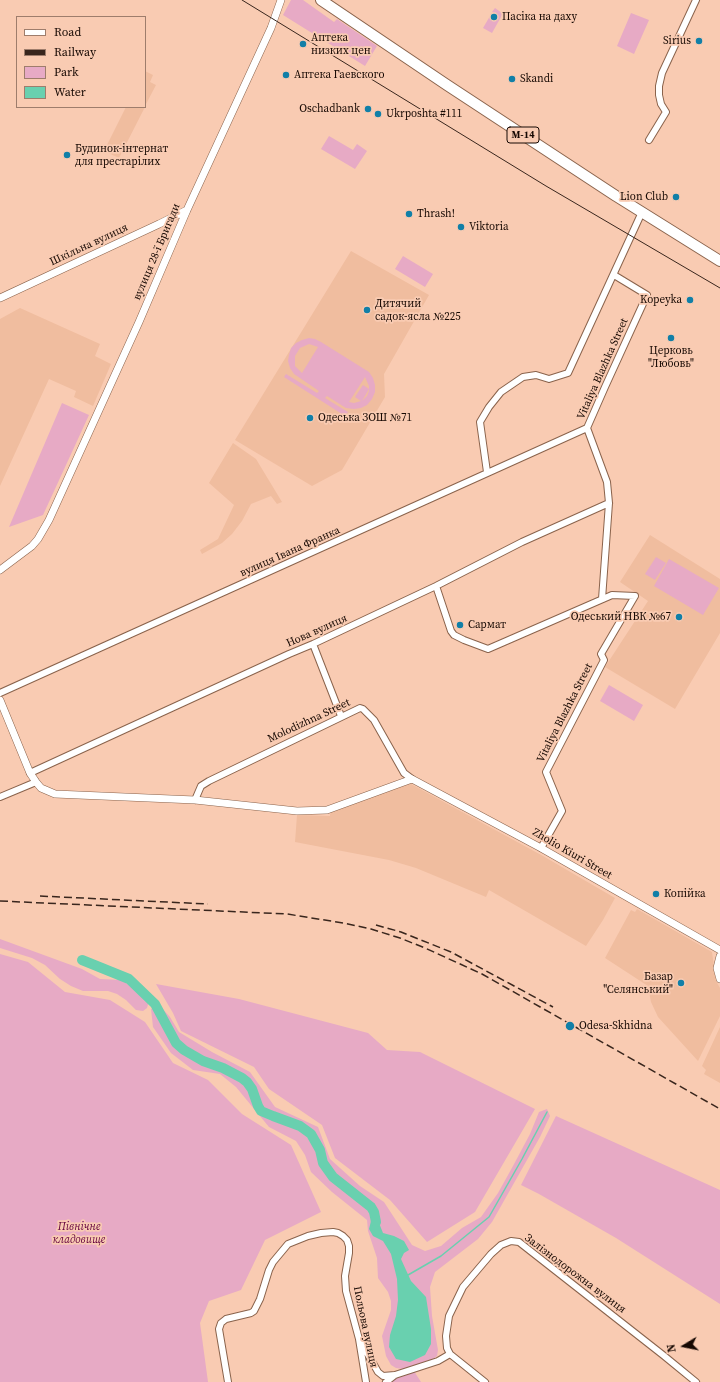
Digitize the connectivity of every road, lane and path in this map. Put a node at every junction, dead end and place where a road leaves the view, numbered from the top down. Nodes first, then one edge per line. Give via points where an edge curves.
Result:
1 (281, 0) edge
2 (321, 0) edge
3 (696, 0) edge
4 (649, 140) dead end
5 (187, 210) junction
6 (642, 212) junction
7 (720, 262) edge
8 (614, 274) junction
9 (0, 298) edge
10 (587, 428) junction
11 (487, 472) junction
12 (609, 503) junction
13 (0, 570) edge
14 (436, 586) junction
15 (602, 600) junction
16 (313, 644) junction
17 (0, 693) edge
18 (0, 700) edge
19 (341, 716) junction
20 (30, 773) junction
21 (412, 778) junction
22 (36, 782) junction
23 (0, 796) edge
24 (195, 800) junction
25 (541, 848) junction
26 (720, 950) edge
27 (720, 956) edge
28 (720, 979) edge
29 (359, 1339) junction
30 (450, 1354) junction
31 (395, 1375) junction
32 (228, 1382) edge
33 (366, 1382) edge
34 (386, 1382) edge
35 (484, 1382) edge
36 (696, 1382) edge

1 - 5 street, вулиця 28-ї Бригади via 271,28
2 - 6 highway, М-14
3 - 4 street via 662,73 659,95 666,112
5 - 9 street, Шкільна вулиця
5 - 13 street, вулиця 28-ї Бригади via 53,512 32,546
6 - 7 highway, М-14
6 - 8 street
8 - 10 street, Vitaliya Blazhka Street via 648,295
8 - 11 street via 568,373 549,379 536,375 523,378 501,392 488,407 480,422
10 - 11 street, вулиця Івана Франка
10 - 12 street, Vitaliya Blazhka Street via 606,482
11 - 17 street, вулиця Івана Франка
12 - 14 street, Нова вулиця via 522,542
12 - 15 street, Vitaliya Blazhka Street
14 - 15 street via 454,635 488,649
14 - 16 street, Нова вулиця
15 - 25 street, Vitaliya Blazhka Street via 612,595 635,596 601,654 604,660 546,772 562,811
16 - 19 street
16 - 20 street, Нова вулиця
18 - 20 street
19 - 21 street, Molodizhna Street via 363,709 374,720 404,773
19 - 24 street, Molodizhna Street via 209,781 201,786
20 - 22 street
21 - 24 street via 327,810 297,811
21 - 25 street, Zholio Kiuri Street
22 - 23 street
22 - 24 street via 41,788 55,794
25 - 26 street, Zholio Kiuri Street
27 - 28 street via 717,968
29 - 31 street via 378,1372 383,1376
29 - 32 street, Польова вулиця via 346,1290 345,1276 349,1254 347,1240 338,1233 321,1233 288,1244 273,1262 254,1310 221,1323 219,1329
29 - 33 street, Польова вулиця
30 - 31 street via 438,1361
30 - 35 street
30 - 36 street, Залізнодорожна вулиця via 446,1336 448,1316 463,1287 501,1245 515,1241 525,1246
31 - 34 street

